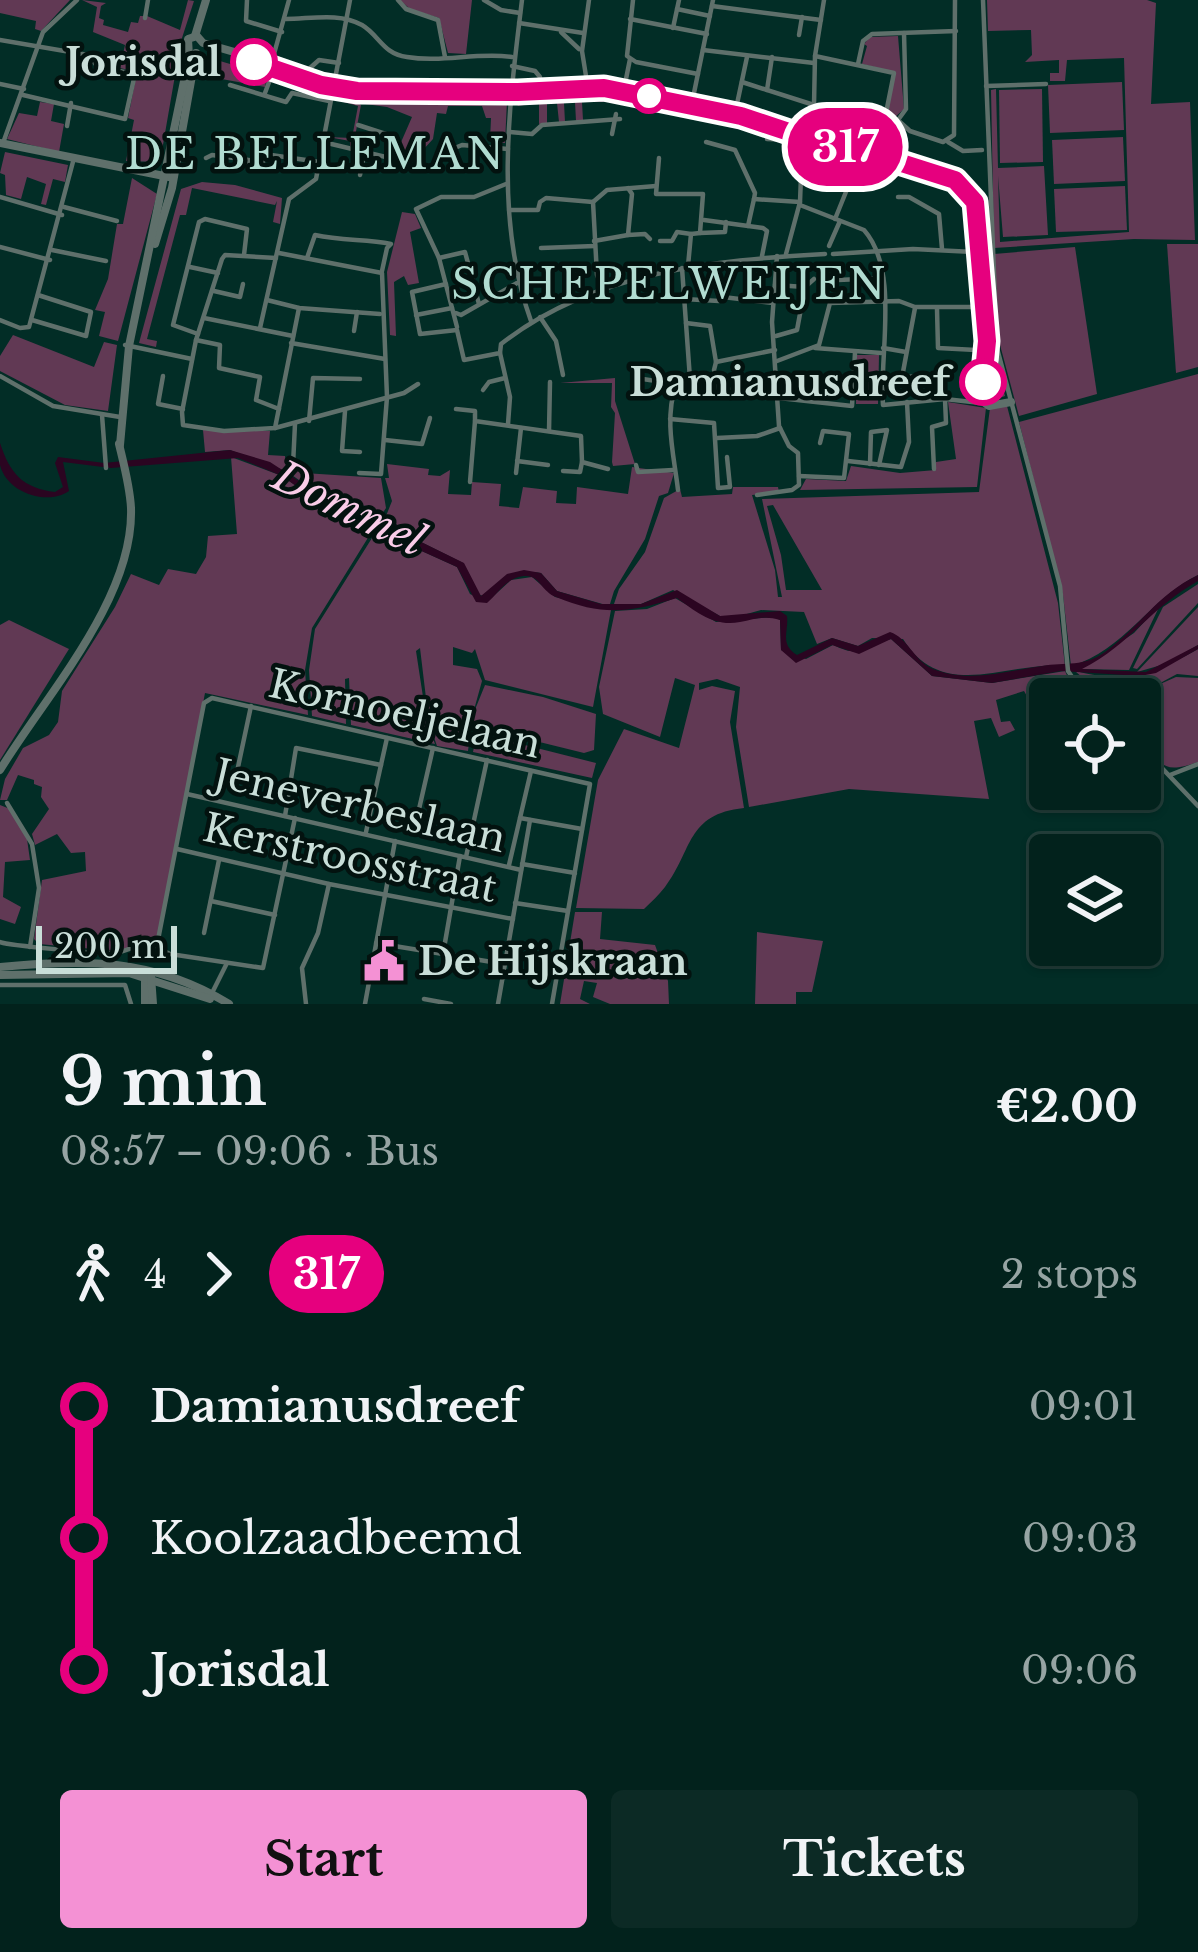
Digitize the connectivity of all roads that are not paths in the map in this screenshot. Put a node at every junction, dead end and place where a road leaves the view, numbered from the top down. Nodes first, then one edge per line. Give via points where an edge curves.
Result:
1 (77, 0) edge
2 (148, 0) edge
3 (206, 0) edge
4 (248, 0) edge
5 (289, 0) edge
6 (350, 0) edge
7 (398, 0) edge
8 (484, 0) edge
9 (522, 0) edge
10 (589, 0) edge
11 (633, 0) edge
12 (679, 0) edge
13 (824, 0) edge
14 (955, 0) edge
15 (983, 0) edge
16 (713, 3) edge
17 (677, 9) junction
18 (520, 13) junction
19 (710, 16) junction
20 (802, 17) junction
21 (145, 18) dead end
22 (286, 19) junction
23 (630, 19) junction
24 (820, 20) junction
25 (346, 21) junction
26 (519, 23) junction
27 (674, 28) junction
28 (557, 29) junction
29 (282, 32) junction
30 (956, 32) junction
31 (584, 33) junction
32 (904, 33) junction
33 (706, 34) junction
34 (799, 35) dead end
35 (0, 40) edge
36 (198, 44) junction
37 (37, 47) junction
38 (703, 50) junction
39 (582, 51) junction
40 (274, 54) dead end
41 (445, 57) junction
42 (514, 57) junction
43 (772, 57) junction
44 (747, 58) junction
45 (630, 59) junction
46 (814, 59) junction
47 (339, 63) junction
48 (858, 64) junction
49 (512, 66) junction
50 (274, 68) junction
51 (310, 68) dead end
52 (698, 74) junction
53 (586, 76) dead end
54 (540, 77) dead end
55 (626, 79) dead end
56 (742, 82) junction
57 (0, 84) edge
58 (1046, 84) dead end
59 (230, 85) dead end
60 (335, 85) junction
61 (986, 86) junction
62 (511, 90) junction
63 (767, 90) junction
64 (24, 92) junction
65 (694, 93) dead end
66 (266, 94) junction
67 (332, 101) junction
68 (71, 104) junction
69 (737, 104) dead end
70 (814, 104) junction
71 (885, 119) junction
72 (898, 120) junction
73 (597, 122) junction
74 (358, 125) dead end
75 (67, 126) dead end
76 (3, 130) edge
77 (511, 132) junction
78 (805, 136) junction
79 (767, 139) dead end
80 (323, 142) junction
81 (706, 142) dead end
82 (948, 142) junction
83 (2, 143) edge
84 (509, 149) junction
85 (982, 150) dead end
86 (365, 151) junction
87 (802, 154) junction
88 (74, 158) junction
89 (206, 158) dead end
90 (658, 158) dead end
91 (320, 162) junction
92 (452, 163) dead end
93 (881, 168) dead end
94 (360, 175) dead end
95 (170, 177) junction
96 (506, 184) junction
97 (628, 188) junction
98 (656, 190) junction
99 (0, 196) edge
100 (898, 197) dead end
101 (754, 199) junction
102 (593, 202) junction
103 (800, 204) junction
104 (509, 210) junction
105 (63, 211) junction
106 (701, 220) junction
107 (837, 220) junction
108 (117, 221) dead end
109 (726, 222) junction
110 (748, 226) junction
111 (691, 233) junction
112 (700, 233) junction
113 (628, 236) junction
114 (650, 239) dead end
115 (659, 241) dead end
116 (595, 244) junction
117 (830, 246) dead end
118 (0, 247) edge
119 (541, 248) dead end
120 (942, 249) junction
121 (52, 250) junction
122 (875, 251) junction
123 (977, 252) junction
124 (992, 252) junction
125 (786, 254) junction
126 (244, 255) junction
127 (278, 256) junction
128 (762, 256) junction
129 (777, 256) junction
130 (307, 258) junction
131 (439, 258) junction
132 (50, 260) junction
133 (106, 261) dead end
134 (190, 267) junction
135 (685, 267) junction
136 (218, 273) junction
137 (382, 273) junction
138 (883, 278) junction
139 (814, 279) dead end
140 (838, 280) dead end
141 (517, 283) junction
142 (243, 284) dead end
143 (446, 284) junction
144 (775, 285) junction
145 (806, 287) junction
146 (214, 291) junction
147 (603, 291) junction
148 (38, 295) junction
149 (684, 299) junction
150 (267, 300) junction
151 (885, 302) junction
152 (773, 303) junction
153 (479, 304) junction
154 (915, 307) junction
155 (974, 307) dead end
156 (299, 308) junction
157 (937, 308) junction
158 (454, 310) junction
159 (357, 312) junction
160 (383, 314) junction
161 (416, 315) junction
162 (984, 315) junction
163 (540, 317) junction
164 (204, 318) junction
165 (0, 320) edge
166 (32, 320) junction
167 (531, 321) junction
168 (686, 322) junction
169 (260, 328) junction
170 (458, 330) junction
171 (996, 330) junction
172 (354, 331) dead end
173 (197, 337) junction
174 (774, 337) junction
175 (292, 339) junction
176 (127, 345) junction
177 (815, 348) junction
178 (777, 349) junction
179 (883, 350) junction
180 (976, 350) dead end
181 (906, 352) junction
182 (500, 353) junction
183 (855, 353) junction
184 (192, 359) junction
185 (385, 359) junction
186 (778, 361) junction
187 (716, 362) junction
188 (0, 376) edge
189 (163, 376) dead end
190 (563, 376) dead end
191 (918, 376) dead end
192 (506, 378) junction
193 (636, 378) dead end
194 (360, 379) dead end
195 (550, 382) dead end
196 (418, 384) dead end
197 (676, 384) junction
198 (777, 388) junction
199 (483, 390) dead end
200 (386, 397) junction
201 (778, 398) junction
202 (945, 399) junction
203 (1011, 401) junction
204 (907, 402) junction
205 (982, 404) junction
206 (183, 409) junction
207 (279, 409) junction
208 (456, 409) dead end
209 (345, 411) junction
210 (102, 415) junction
211 (118, 416) junction
212 (430, 418) dead end
213 (670, 419) junction
214 (309, 421) junction
215 (475, 421) junction
216 (295, 424) junction
217 (508, 424) junction
218 (275, 428) junction
219 (521, 428) junction
220 (780, 428) junction
221 (549, 431) junction
222 (717, 438) junction
223 (385, 440) junction
224 (820, 443) dead end
225 (360, 452) dead end
226 (727, 457) dead end
227 (517, 461) junction
228 (847, 461) junction
229 (582, 462) junction
230 (870, 464) junction
231 (106, 465) dead end
232 (293, 465) dead end
233 (548, 465) dead end
234 (636, 465) dead end
235 (879, 466) junction
236 (608, 469) dead end
237 (674, 469) junction
238 (934, 470) dead end
239 (563, 471) dead end
240 (359, 473) dead end
241 (516, 473) dead end
242 (799, 476) junction
243 (470, 482) dead end
244 (678, 490) dead end
245 (757, 495) dead end
246 (1074, 678) edge
247 (251, 706) junction
248 (387, 738) junction
249 (433, 748) junction
250 (487, 760) junction
251 (1198, 764) edge
252 (381, 765) junction
253 (1161, 766) edge
254 (0, 770) edge
255 (531, 771) junction
256 (1170, 775) junction
257 (288, 788) junction
258 (187, 794) junction
259 (288, 800) junction
260 (7, 803) dead end
261 (371, 806) junction
262 (1198, 806) edge
263 (285, 816) junction
264 (295, 818) junction
265 (520, 818) junction
266 (530, 820) junction
267 (582, 829) junction
268 (365, 833) junction
269 (395, 841) junction
270 (468, 843) junction
271 (177, 849) junction
272 (463, 856) junction
273 (220, 860) junction
274 (509, 866) junction
275 (522, 867) junction
276 (284, 872) junction
277 (575, 873) junction
278 (329, 884) junction
279 (384, 896) junction
280 (211, 901) junction
281 (515, 903) junction
282 (451, 907) junction
283 (568, 911) junction
284 (276, 916) junction
285 (512, 919) junction
286 (204, 933) dead end
287 (0, 942) edge
288 (376, 943) junction
289 (157, 945) junction
290 (30, 947) junction
291 (443, 954) junction
292 (227, 963) junction
293 (505, 964) junction
294 (0, 971) edge
295 (148, 973) junction
296 (0, 985) edge
297 (210, 996) junction
298 (424, 999) dead end
299 (131, 1004) edge
300 (149, 1004) edge
301 (224, 1004) edge
302 (306, 1004) edge
303 (365, 1004) edge
304 (452, 1004) edge
305 (498, 1004) edge
306 (552, 1004) edge

1 - 37 street
2 - 21 street
3 - 36 street
4 - 29 street via 246,22
5 - 22 street
6 - 25 street
7 - 41 street via 438,20
8 - 18 street
9 - 18 street
10 - 31 street
11 - 23 street
12 - 17 street
13 - 24 street
14 - 30 street
15 - 61 street
16 - 19 street
16 - 20 street
17 - 19 street
17 - 27 street
18 - 26 street
19 - 33 street
20 - 24 street
20 - 34 street
22 - 25 street
22 - 29 street
23 - 27 street
23 - 45 street
24 - 46 street
25 - 41 street via 399,56
25 - 47 street
26 - 28 street
26 - 42 street
27 - 33 street
28 - 31 street
28 - 39 street
29 - 40 street
30 - 32 street
30 - 82 street via 955,129
31 - 39 street
32 - 48 street via 866,37
32 - 72 street via 907,109
33 - 38 street
35 - 37 street
36 - 50 street
36 - 95 street
37 - 64 street
37 - 68 street via 135,74 129,120
38 - 44 street
38 - 52 street
39 - 53 street
41 - 42 street
42 - 49 street
43 - 44 street
43 - 46 street
43 - 63 street
44 - 56 street
45 - 52 street
45 - 55 street
46 - 48 street
46 - 70 street
47 - 51 street via 319,60
47 - 60 street
48 - 71 street via 894,73
49 - 54 street
49 - 62 street
50 - 60 street
50 - 66 street
52 - 65 street
56 - 63 street
56 - 69 street
57 - 64 street
58 - 61 street
59 - 66 street
60 - 62 street via 370,92
60 - 67 street
61 - 124 street
62 - 77 street
62 - 78 street via 637,93
63 - 70 street
64 - 68 street
64 - 76 street
66 - 67 street
67 - 80 street
68 - 75 street
70 - 71 street
70 - 78 street
71 - 72 street
72 - 82 street
73 - 73 street via 617,117 612,131
73 - 77 street
74 - 86 street via 395,137 390,158
76 - 83 street
77 - 84 street
78 - 87 street
78 - 123 street via 959,182 975,202
79 - 87 street via 789,140
80 - 86 street
80 - 91 street
81 - 101 street via 735,150
82 - 85 street
83 - 88 street
84 - 92 street via 462,145 449,151
84 - 96 street
86 - 94 street
87 - 103 street
88 - 95 street
88 - 105 street
89 - 91 street via 263,162 264,154
90 - 98 street
91 - 127 street via 316,179 289,199
93 - 107 street via 876,181 852,177
95 - 176 street
96 - 104 street
96 - 131 street via 418,207
97 - 98 street
97 - 102 street via 602,191
97 - 113 street
98 - 106 street via 703,194
99 - 105 street
100 - 120 street via 939,214
101 - 103 street
101 - 110 street
102 - 104 street via 546,197 538,210
102 - 116 street
103 - 107 street
103 - 125 street
104 - 141 street
105 - 108 street
105 - 121 street
106 - 109 street
106 - 112 street
107 - 117 street
107 - 122 street via 864,230
109 - 110 street
109 - 112 street via 725,232
110 - 128 street via 767,231
111 - 112 street
111 - 115 street
111 - 135 street
113 - 114 street
113 - 116 street
116 - 119 street
116 - 147 street
118 - 132 street
120 - 122 street
120 - 123 street
121 - 132 street
121 - 133 street
122 - 125 street
122 - 138 street
123 - 124 street
123 - 162 street
124 - 171 street
125 - 129 street
126 - 127 street
126 - 134 street via 247,229 205,220
126 - 136 street via 225,255
127 - 130 street
127 - 150 street
128 - 129 street
128 - 135 street
129 - 144 street
130 - 137 street
130 - 137 street via 315,235 392,244
131 - 143 street
131 - 153 street via 465,252
132 - 148 street
134 - 136 street
134 - 173 street via 173,325
135 - 147 street
135 - 149 street
136 - 146 street
137 - 160 street
138 - 140 street
138 - 151 street
139 - 145 street
141 - 153 street
141 - 167 street
142 - 146 street via 240,297
143 - 158 street
143 - 161 street via 412,292
144 - 145 street
144 - 152 street
145 - 174 street via 797,330
146 - 164 street
147 - 163 street
148 - 166 street
148 - 166 street via 91,312 86,336
149 - 152 street
149 - 168 street
150 - 156 street
150 - 169 street
151 - 154 street
151 - 177 street via 830,303
151 - 179 street
152 - 174 street
153 - 158 street via 461,315
154 - 157 street
154 - 181 street
155 - 157 street
156 - 159 street
156 - 175 street
157 - 180 street via 938,348
158 - 161 street
158 - 170 street
159 - 160 street
159 - 172 street
160 - 185 street
161 - 170 street via 422,337
162 - 171 street
162 - 205 street
163 - 167 street
163 - 190 street via 556,341
164 - 169 street
164 - 173 street
165 - 166 street via 24,329
167 - 182 street
168 - 187 street via 710,326
168 - 197 street via 690,379
169 - 175 street
170 - 182 street via 464,360
171 - 203 street
173 - 184 street
173 - 207 street via 220,345 219,368 260,377 256,400
174 - 178 street
175 - 185 street
175 - 207 street
176 - 184 street
176 - 211 street
177 - 183 street
177 - 186 street
178 - 186 street
178 - 187 street
179 - 181 street
179 - 183 street
179 - 204 street via 883,406
181 - 191 street via 903,374
182 - 192 street
183 - 201 street via 851,406
184 - 206 street
185 - 200 street
186 - 198 street
187 - 198 street via 719,390
188 - 210 street via 53,406
189 - 206 street via 158,404
192 - 199 street
192 - 217 street
193 - 197 street
194 - 214 street via 313,378
195 - 221 street
196 - 200 street
197 - 213 street
198 - 201 street
200 - 209 street
200 - 223 street
201 - 220 street
202 - 204 street
202 - 205 street
202 - 238 street via 946,423 932,427
203 - 205 street
203 - 246 street via 1060,586
204 - 235 street via 901,467
206 - 218 street via 183,425
207 - 218 street
208 - 215 street via 475,411
209 - 214 street
209 - 225 street via 341,451
210 - 211 street
210 - 231 street
211 - 254 street via 131,509 124,555 89,633
212 - 223 street via 422,444
213 - 222 street via 714,423
213 - 237 street
214 - 216 street
215 - 217 street
215 - 243 street
216 - 218 street
216 - 232 street
217 - 219 street
219 - 221 street
219 - 227 street
220 - 222 street
220 - 242 street via 798,453
221 - 229 street via 584,439
222 - 226 street via 718,488 730,487
223 - 240 street via 380,475
224 - 228 street via 823,430 849,434
227 - 233 street
227 - 241 street
228 - 230 street
228 - 242 street via 842,480
229 - 236 street
229 - 239 street via 580,472
230 - 235 street
230 - 235 street via 872,432 886,430
234 - 237 street via 638,472
237 - 244 street
242 - 245 street via 792,490
247 - 248 street, Kornoeljelaan
247 - 258 street, Kornoeljelaan via 207,700
247 - 259 street, Jeneverbeslaan via 236,789
248 - 249 street, Kornoeljelaan
248 - 252 street
249 - 250 street, Kornoeljelaan
249 - 270 street, Jeneverbeslaan via 415,831
250 - 255 street, Kornoeljelaan
250 - 270 street
251 - 256 street
252 - 257 street via 300,747
252 - 261 street
253 - 256 street
255 - 265 street
255 - 267 street, Kornoeljelaan via 590,784
256 - 262 street
257 - 259 street
257 - 261 street
258 - 263 street, Jeneverbeslaan
258 - 271 street
259 - 263 street
260 - 290 street via 32,844 39,888
261 - 268 street
263 - 264 street, Jeneverbeslaan
264 - 268 street, Jeneverbeslaan
264 - 276 street
265 - 266 street
265 - 274 street
266 - 267 street
266 - 275 street
267 - 277 street
268 - 269 street, Jeneverbeslaan
269 - 272 street, Jeneverbeslaan
269 - 279 street
270 - 272 street
271 - 273 street, Kerstroosstraat
271 - 289 street
272 - 274 street, Jeneverbeslaan
272 - 282 street
273 - 276 street, Kerstroosstraat
273 - 280 street
274 - 275 street, Jeneverbeslaan
275 - 277 street, Jeneverbeslaan
275 - 281 street
276 - 278 street, Kerstroosstraat
276 - 284 street
277 - 283 street
278 - 279 street, Kerstroosstraat
278 - 302 street via 302,968
279 - 282 street, Kerstroosstraat
279 - 288 street
280 - 284 street
280 - 286 street
281 - 283 street
281 - 285 street
282 - 285 street, Kerstroosstraat
282 - 291 street
283 - 306 street
284 - 292 street via 263,968
285 - 293 street
287 - 290 street
288 - 291 street
288 - 303 street
289 - 290 street via 112,954
289 - 292 street
291 - 293 street
292 - 297 street
293 - 305 street
294 - 295 street
295 - 297 street
295 - 300 street
296 - 299 street via 125,985
297 - 301 street
298 - 304 street

